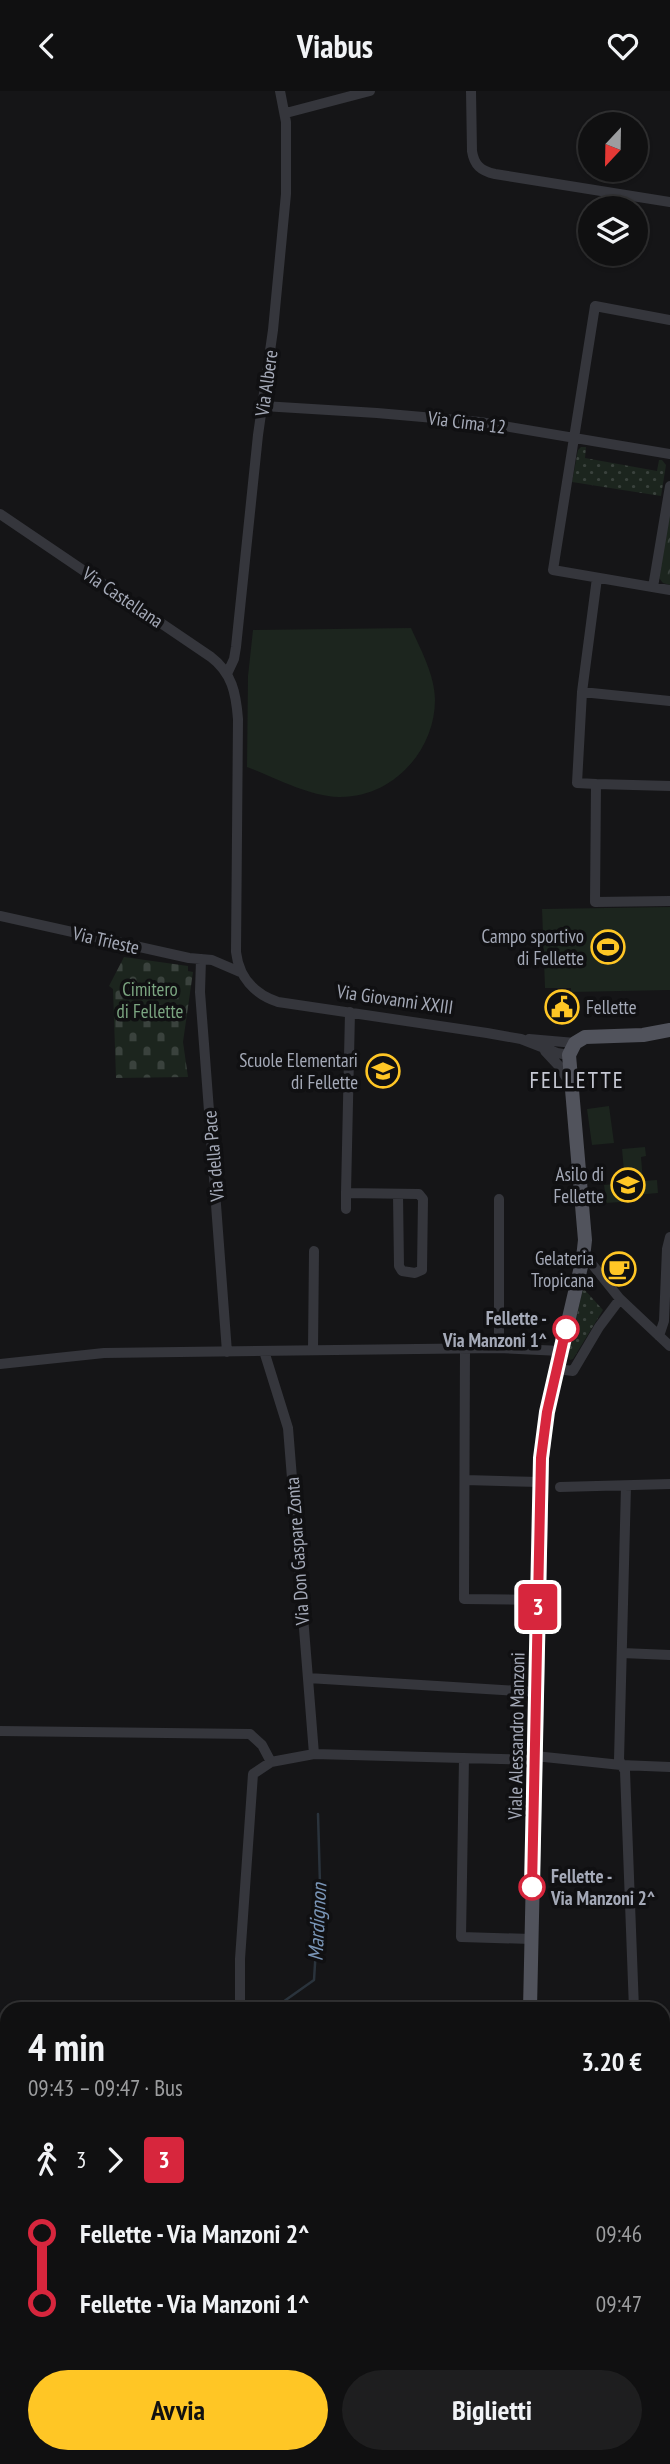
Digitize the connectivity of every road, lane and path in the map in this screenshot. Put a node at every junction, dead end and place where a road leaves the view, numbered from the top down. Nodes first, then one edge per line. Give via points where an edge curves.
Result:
1 (280, 91) edge
2 (370, 91) edge
3 (471, 91) edge
4 (286, 113) junction
5 (670, 202) edge
6 (670, 320) edge
7 (263, 406) junction
8 (574, 437) junction
9 (670, 454) edge
10 (670, 486) edge
11 (0, 514) edge
12 (597, 578) junction
13 (653, 587) junction
14 (670, 590) edge
15 (227, 674) junction
16 (583, 692) junction
17 (670, 701) edge
18 (596, 784) junction
19 (670, 786) edge
20 (670, 901) edge
21 (0, 916) edge
22 (236, 952) junction
23 (206, 960) junction
24 (240, 972) junction
25 (350, 1012) junction
26 (670, 1030) edge
27 (521, 1039) junction
28 (537, 1045) junction
29 (572, 1049) junction
30 (571, 1085) junction
31 (346, 1193) junction
32 (398, 1195) junction
33 (499, 1199) dead end
34 (346, 1209) dead end
35 (670, 1237) edge
36 (314, 1251) dead end
37 (583, 1258) junction
38 (620, 1299) junction
39 (659, 1336) junction
40 (670, 1346) edge
41 (465, 1348) junction
42 (499, 1348) junction
43 (313, 1350) junction
44 (264, 1351) junction
45 (561, 1351) junction
46 (227, 1352) junction
47 (0, 1364) edge
48 (557, 1369) junction
49 (465, 1481) junction
50 (540, 1482) junction
51 (670, 1484) edge
52 (626, 1486) junction
53 (560, 1487) dead end
54 (538, 1600) junction
55 (622, 1653) junction
56 (670, 1655) edge
57 (308, 1678) junction
58 (536, 1692) junction
59 (0, 1731) edge
60 (314, 1754) junction
61 (464, 1758) junction
62 (535, 1758) junction
63 (271, 1762) junction
64 (621, 1765) junction
65 (670, 1767) edge
66 (531, 1938) junction
67 (240, 2002) edge
68 (530, 2002) edge
69 (634, 2002) edge

1 - 4 street, Via Albere
2 - 4 street
3 - 5 street via 472,151 481,169
4 - 7 street, Via Albere via 286,194
6 - 8 street via 595,306
7 - 8 street, Via Cima 12 via 480,422
7 - 15 street, Via Albere via 236,646
8 - 9 street, Via Cima 12
8 - 12 street via 553,570
10 - 13 street
11 - 15 street, Via Castellana via 211,657
12 - 13 street
12 - 16 street
13 - 14 street
15 - 22 street, Via Castellana via 235,689 238,719
16 - 17 street
16 - 18 street via 577,783
18 - 19 street
18 - 20 street via 594,902
21 - 23 street, Via Trieste
22 - 23 street
22 - 24 street
23 - 24 street, Via Trieste
23 - 46 street, Via della Pace via 200,992
24 - 25 street, Via Giovanni XXIII via 262,996 278,1002
25 - 27 street, Via Giovanni XXIII
25 - 31 street
26 - 29 main road, Via Giovanni XXIII via 585,1037
27 - 28 street, Via Giovanni XXIII
27 - 29 street
28 - 29 street, Via Giovanni XXIII
28 - 30 street, Via Giovanni XXIII
29 - 30 main road
30 - 37 main road via 584,1210
31 - 32 street
31 - 34 street
32 - 32 street via 399,1266 415,1273 422,1270 423,1199 419,1194
33 - 42 street
35 - 39 street
36 - 43 street
37 - 38 street
37 - 45 main road, Viale Alessandro Manzoni
38 - 39 street
38 - 48 street via 573,1370
39 - 40 street
41 - 42 street
41 - 43 street
41 - 49 street
42 - 45 street
43 - 44 street
44 - 46 street
44 - 57 street, Via Don Gaspare Zonta via 288,1428
45 - 48 main road, Viale Alessandro Manzoni
46 - 47 street via 104,1353
48 - 50 main road, Viale Alessandro Manzoni via 543,1436
49 - 50 street
49 - 54 street via 464,1599
50 - 54 main road, Viale Alessandro Manzoni
51 - 52 street
52 - 53 street
52 - 55 street
54 - 58 main road, Viale Alessandro Manzoni
55 - 56 street
55 - 64 street
57 - 58 street
57 - 60 street, Via Don Gaspare Zonta
58 - 62 main road, Viale Alessandro Manzoni
59 - 63 street via 250,1734
60 - 61 street
60 - 63 street
61 - 62 street
61 - 66 street via 461,1937
62 - 64 street
62 - 66 main road, Viale Alessandro Manzoni
63 - 67 street via 253,1774 239,1890
64 - 65 street
64 - 69 street via 625,1771
66 - 68 main road, Viale Alessandro Manzoni

